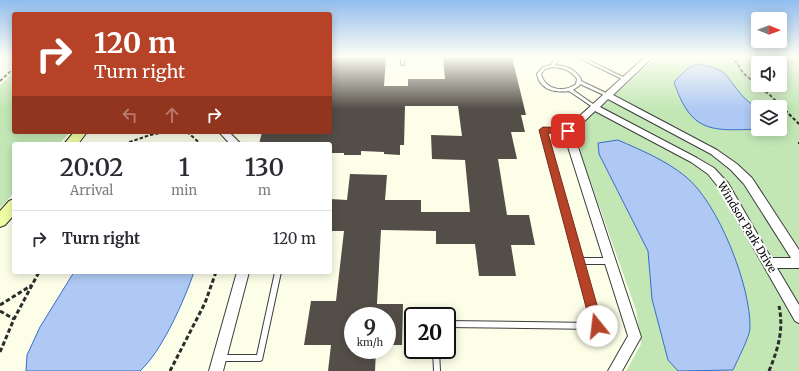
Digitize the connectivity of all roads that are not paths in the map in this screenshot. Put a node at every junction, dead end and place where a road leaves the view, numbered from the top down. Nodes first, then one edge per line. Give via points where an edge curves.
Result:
1 (540, 74) edge
2 (576, 74) edge
3 (615, 74) edge
4 (630, 74) edge
5 (625, 79) junction
6 (580, 82) junction
7 (571, 90) junction
8 (607, 95) junction
9 (594, 107) junction
10 (568, 131) junction
11 (79, 134) edge
12 (226, 134) edge
13 (72, 142) edge
14 (234, 142) edge
15 (12, 207) edge
16 (0, 221) edge
17 (579, 260) junction
18 (609, 260) junction
19 (799, 261) edge
20 (768, 263) junction
21 (242, 274) edge
22 (278, 274) edge
23 (799, 317) edge
24 (456, 324) edge
25 (220, 358) junction
26 (436, 359) edge
27 (216, 371) edge
28 (437, 371) edge
29 (616, 371) edge

1 - 7 lane via 541,81 554,89
2 - 6 lane
3 - 5 lane
4 - 5 street
5 - 8 street
6 - 7 lane
6 - 8 lane
7 - 9 lane
8 - 9 street
8 - 19 street, Windsor Park Drive via 714,152 734,167 748,181
9 - 10 street
9 - 20 street, Windsor Park Drive via 711,171 724,186
10 - 17 lane via 543,130
10 - 18 street
11 - 13 street
12 - 14 street
15 - 16 street
17 - 18 lane
17 - 24 lane via 597,326
18 - 29 street via 635,337
19 - 20 street
20 - 23 street, Windsor Park Drive
21 - 25 street
22 - 25 lane via 260,358
25 - 27 street
26 - 28 lane

